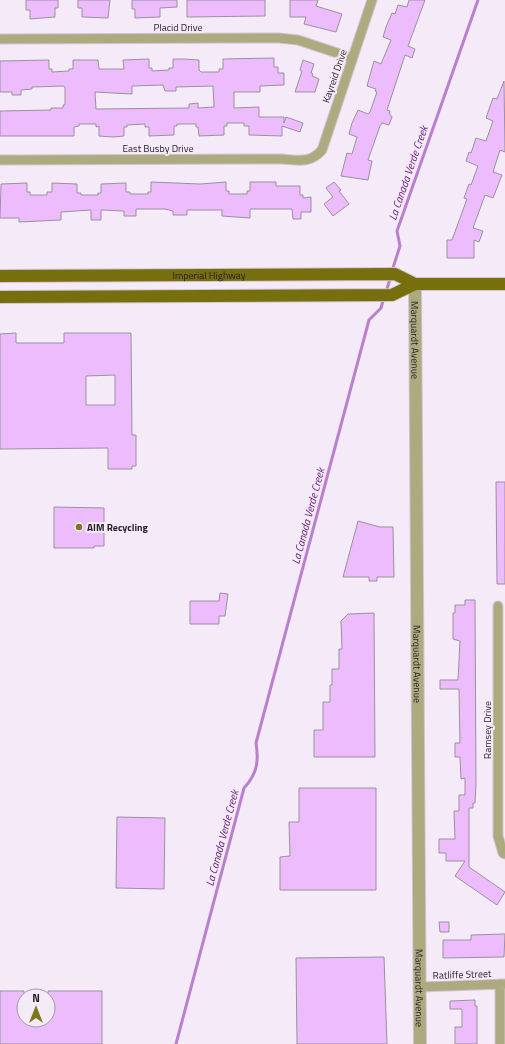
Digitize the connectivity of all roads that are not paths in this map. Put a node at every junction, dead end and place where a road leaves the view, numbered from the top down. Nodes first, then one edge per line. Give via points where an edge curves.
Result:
1 (372, 0) edge
2 (0, 39) edge
3 (352, 58) junction
4 (315, 157) joint
5 (0, 160) edge
6 (0, 276) edge
7 (505, 284) edge
8 (412, 285) junction
9 (0, 297) edge
10 (498, 606) dead end
11 (504, 854) edge
12 (503, 984) edge
13 (420, 987) junction
14 (420, 1044) edge
15 (500, 1044) edge

1 - 3 street, Kayreid Drive
2 - 3 street, Placid Drive via 279,38 298,40
3 - 4 street, Kayreid Drive via 322,150
4 - 5 street, East Busby Drive via 304,160
6 - 8 main road, Imperial Highway via 395,274
7 - 8 main road, Imperial Highway
8 - 9 main road, Imperial Highway via 392,295
8 - 13 street, Marquardt Avenue
10 - 11 street, Ramsey Drive via 498,836
12 - 13 street, Ratliffe Street
12 - 15 street
13 - 14 street, Marquardt Avenue

